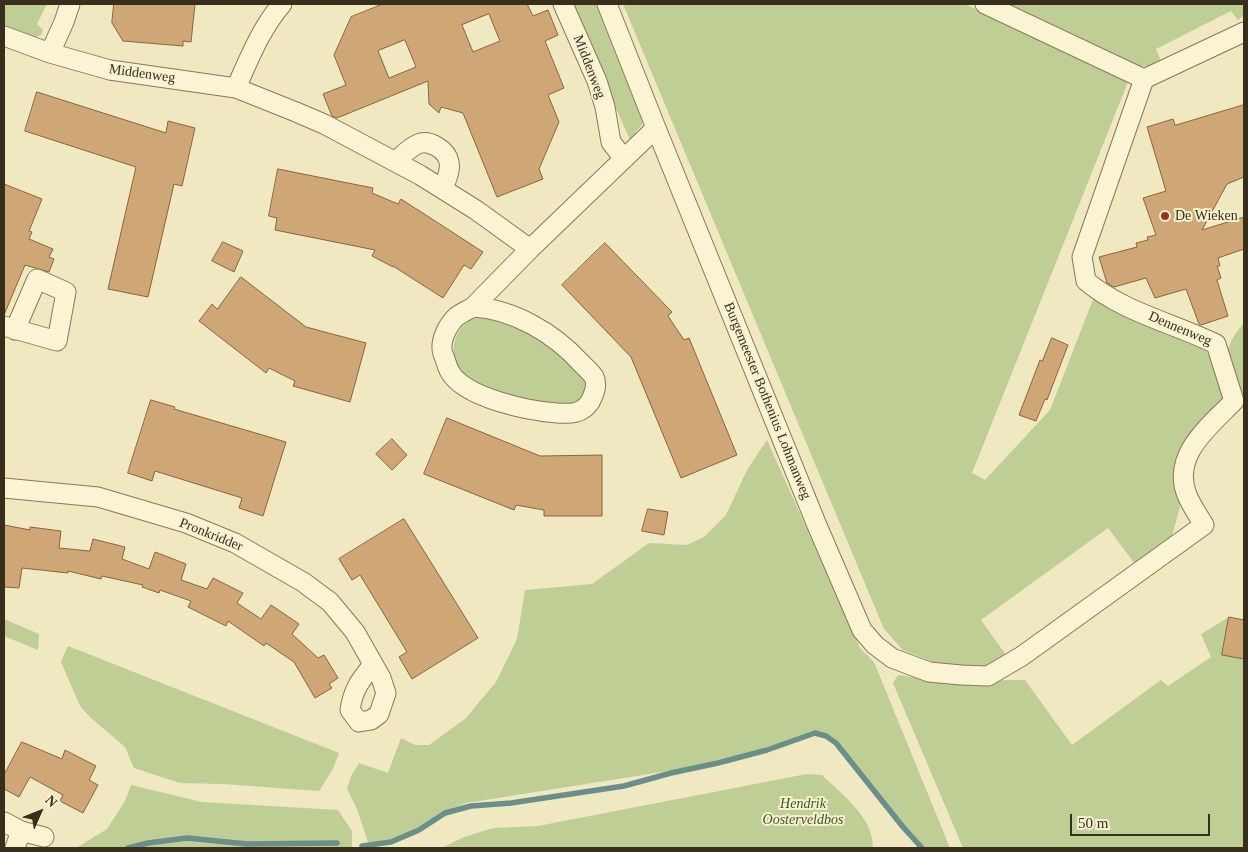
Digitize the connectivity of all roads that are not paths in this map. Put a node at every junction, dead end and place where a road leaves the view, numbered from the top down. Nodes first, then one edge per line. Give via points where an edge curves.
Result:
1 (70, 4) edge
2 (282, 4) edge
3 (564, 4) edge
4 (608, 4) edge
5 (985, 4) edge
6 (1244, 32) edge
7 (4, 36) edge
8 (50, 53) junction
9 (1144, 79) junction
10 (236, 88) junction
11 (656, 128) junction
12 (624, 159) junction
13 (396, 161) junction
14 (444, 188) junction
15 (530, 249) junction
16 (473, 307) junction
17 (4, 488) edge
18 (1022, 656) joint
19 (373, 666) dead end
20 (4, 822) edge
21 (44, 836) dead end
22 (18, 840) edge

1 - 8 street
2 - 10 street via 259,37
3 - 12 street, Middenweg via 597,80 611,142
4 - 11 street, Burgemeester Bothenius Lohmanweg
5 - 9 street
6 - 9 street
7 - 8 street, Middenweg
8 - 10 street, Middenweg via 110,70
9 - 18 street, Dennenweg via 1082,257 1086,281 1101,294 1216,344 1234,401 1204,430 1190,450 1182,476 1186,494 1204,525
10 - 13 street, Middenweg via 324,124
11 - 12 street
11 - 18 street, Burgemeester Bothenius Lohmanweg via 862,630 892,658 929,672 988,676
12 - 15 street
13 - 14 street, Middenweg
13 - 14 street via 420,143 442,150 449,160 450,171
14 - 15 street, Middenweg
15 - 16 street
16 - 16 street via 457,316 443,339 442,349 450,373 464,386 519,408 545,412 580,412 589,404 596,390 594,377 571,352 531,324 504,312
17 - 19 street, Pronkridder via 98,498 186,523 235,542 330,602 361,640
20 - 22 street
21 - 22 street

